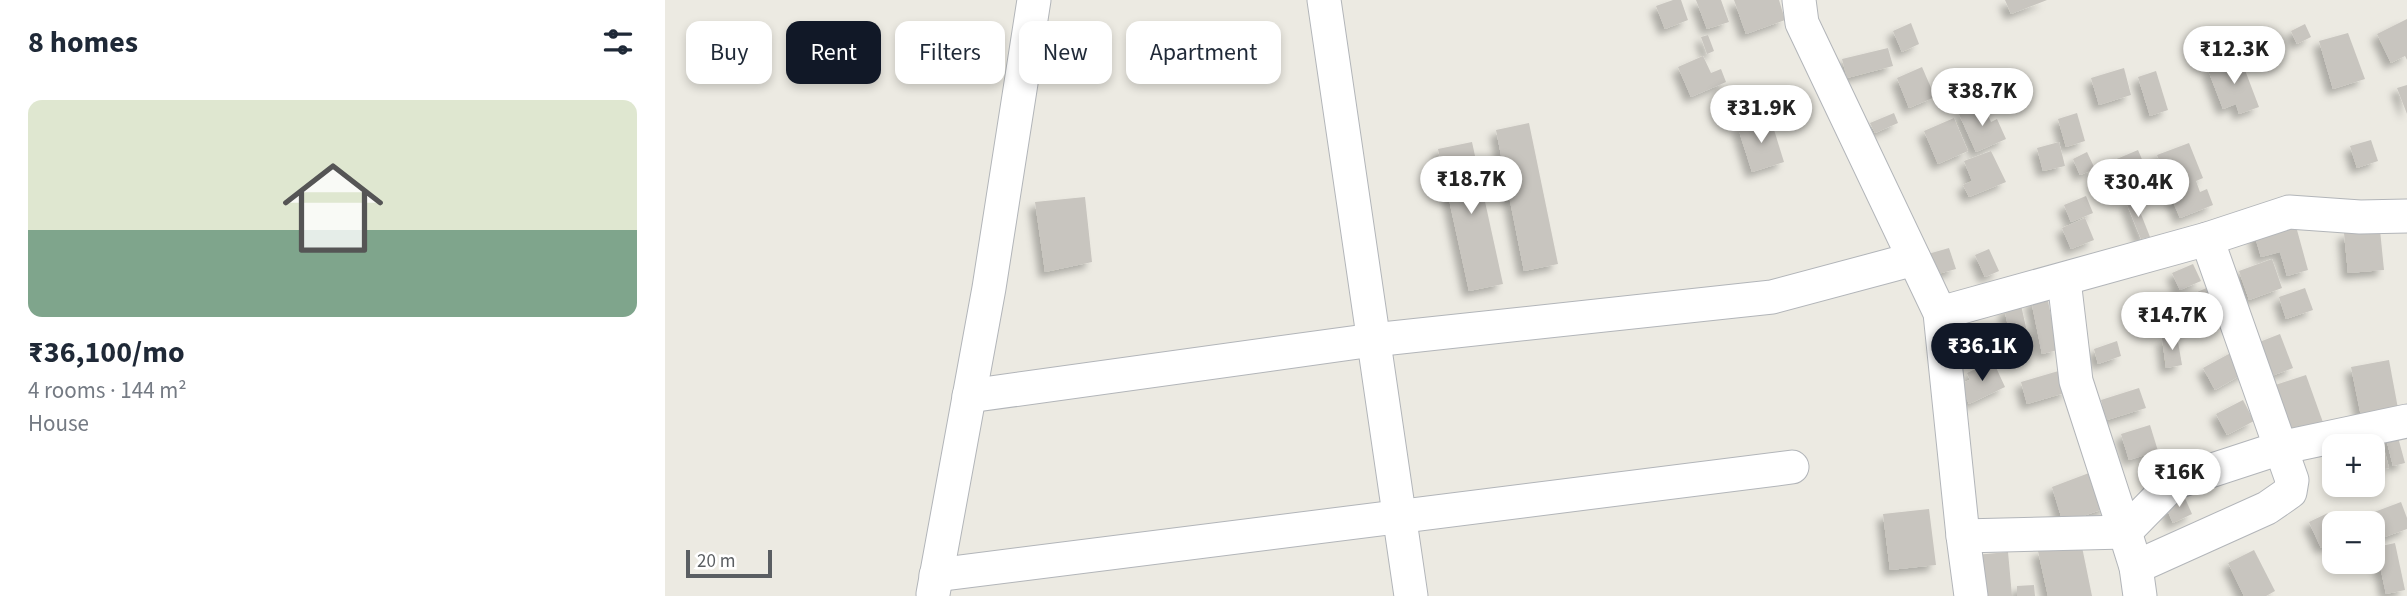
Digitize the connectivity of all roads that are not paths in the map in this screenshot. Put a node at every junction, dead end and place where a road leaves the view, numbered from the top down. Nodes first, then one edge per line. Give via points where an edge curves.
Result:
1 (1034, 0) edge
2 (1324, 0) edge
3 (1798, 0) edge
4 (2407, 216) edge
5 (2207, 239) junction
6 (1914, 259) junction
7 (2064, 279) junction
8 (1940, 313) junction
9 (1373, 341) junction
10 (969, 396) junction
11 (2407, 421) edge
12 (2407, 428) edge
13 (2280, 448) junction
14 (1792, 467) dead end
15 (1399, 516) junction
16 (2125, 532) junction
17 (1963, 536) junction
18 (2138, 581) edge
19 (935, 586) edge
20 (1411, 596) edge
21 (1971, 596) edge

1 - 10 street
2 - 9 street
3 - 6 street via 1802,23
4 - 5 street via 2289,212
5 - 7 street
5 - 13 street
6 - 8 street
6 - 9 street via 1772,297
7 - 8 street
7 - 16 street via 2076,381
8 - 17 street
9 - 10 street
9 - 15 street
10 - 19 street
11 - 12 street
11 - 13 street
13 - 16 street via 2173,483
13 - 18 street via 2292,480 2290,492
14 - 15 street
15 - 19 street
15 - 20 street
16 - 17 street
16 - 18 street
17 - 21 street

